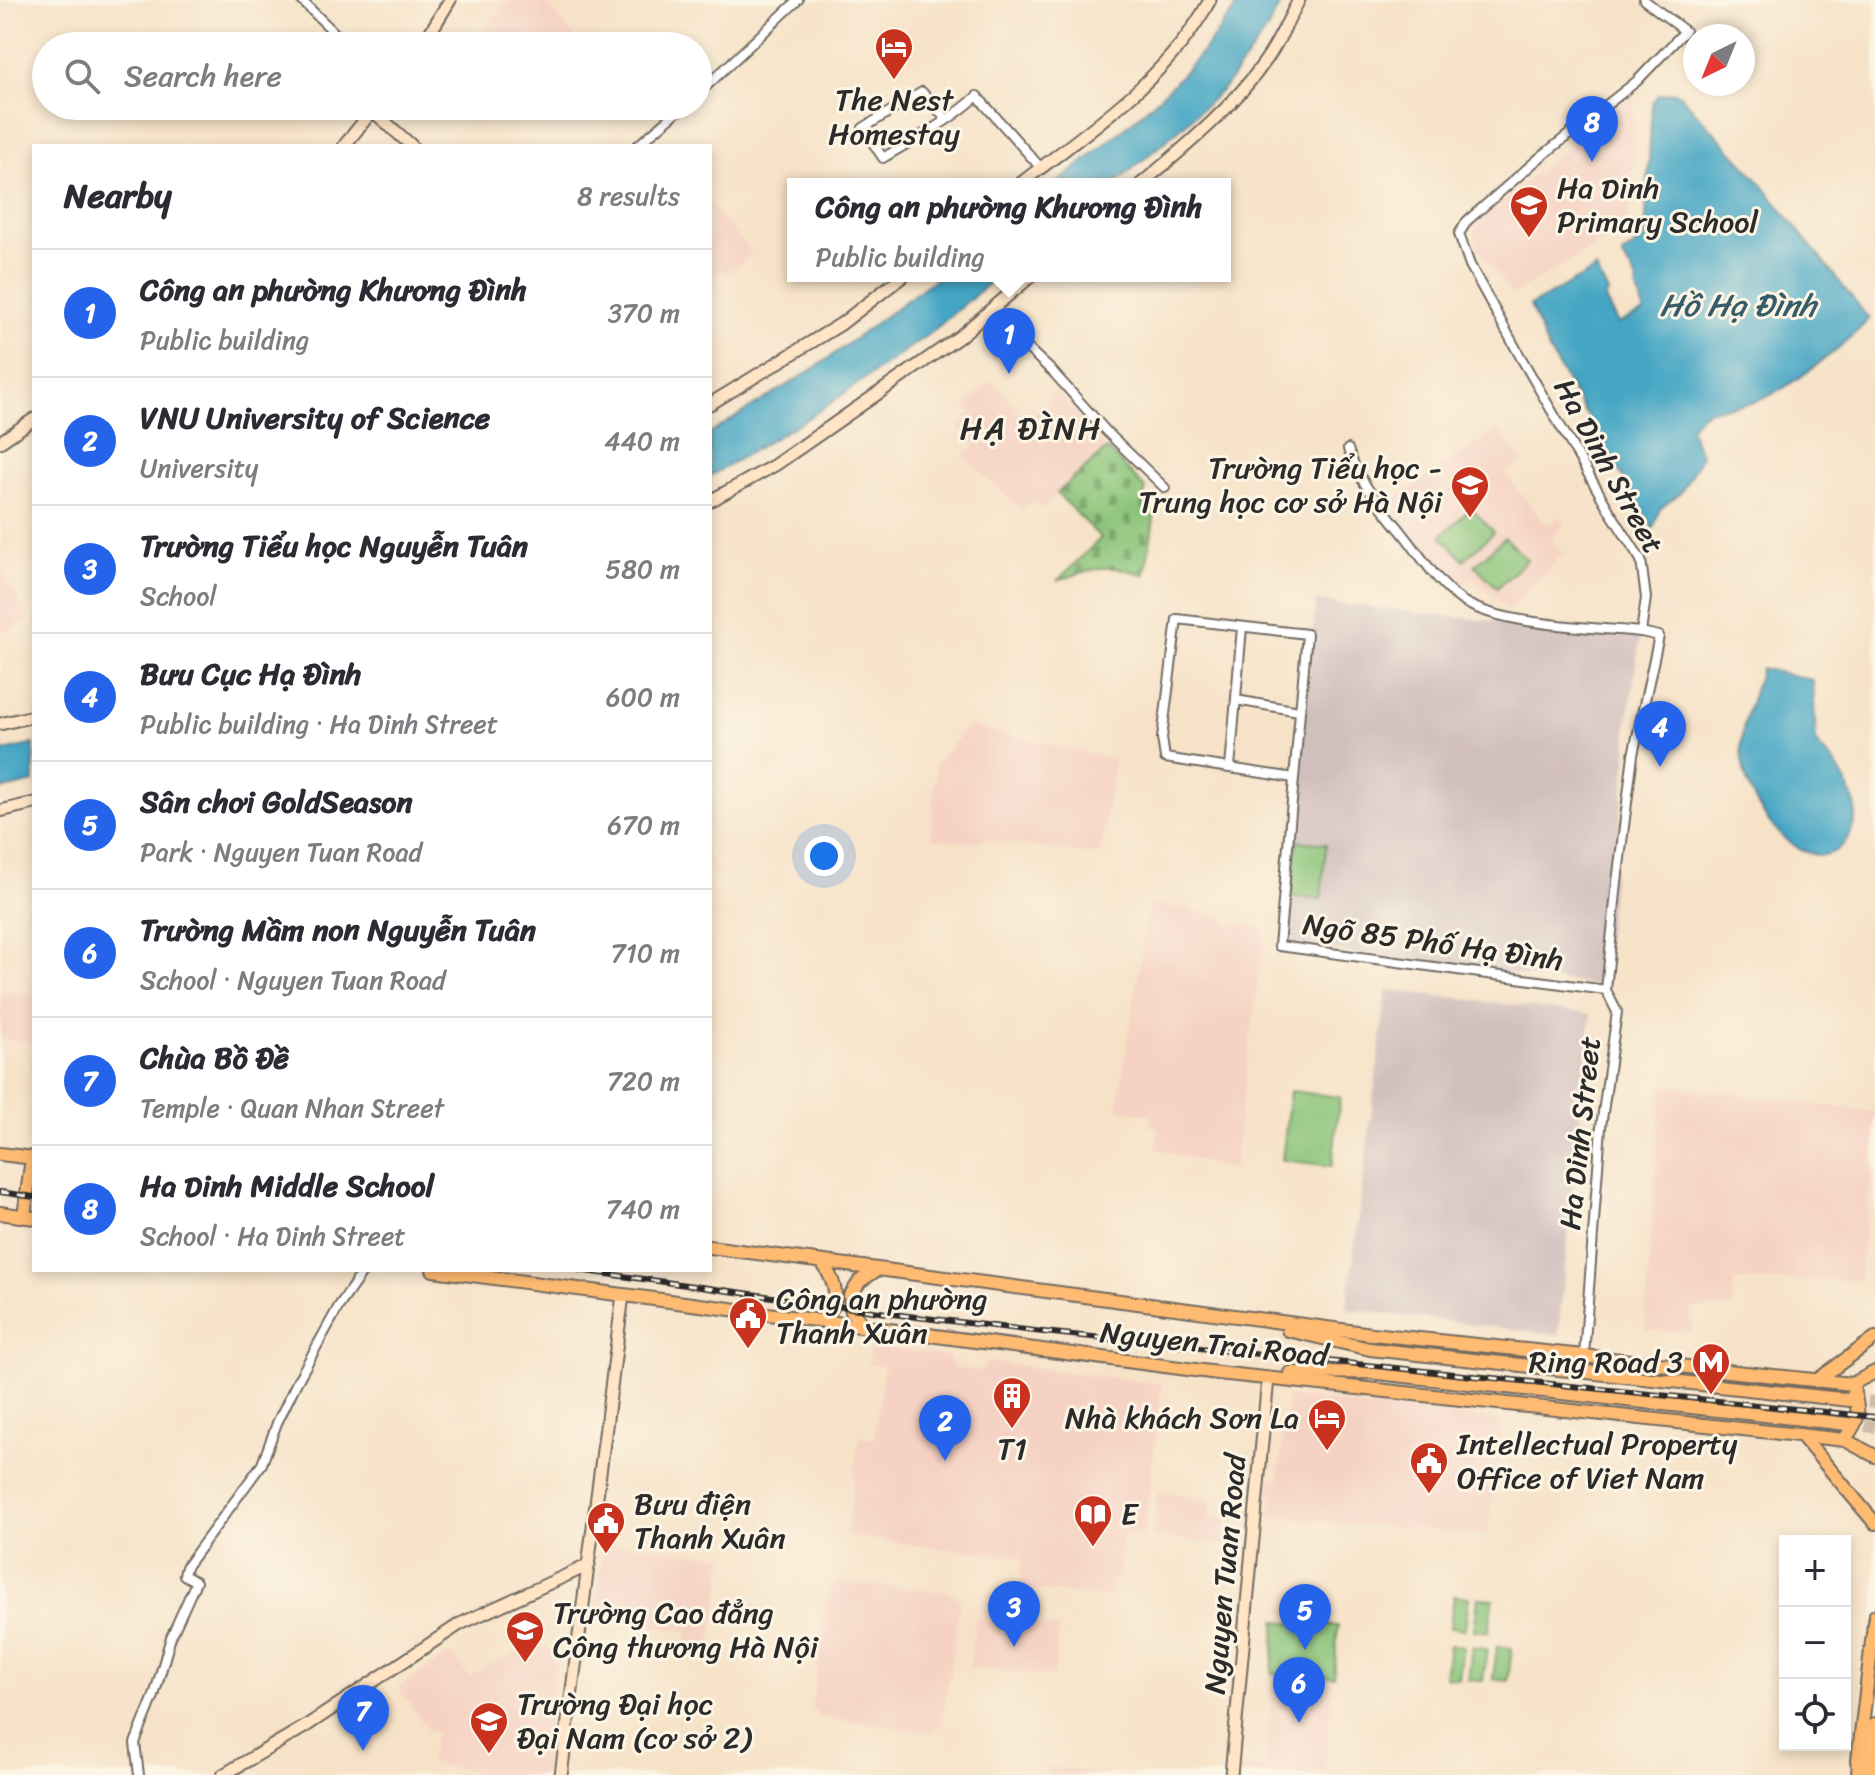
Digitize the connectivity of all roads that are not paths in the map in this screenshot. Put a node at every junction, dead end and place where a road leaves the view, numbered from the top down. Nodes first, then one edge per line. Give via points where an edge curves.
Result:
1 (301, 0) edge
2 (450, 0) edge
3 (798, 0) edge
4 (1210, 0) edge
5 (1299, 0) edge
6 (1644, 0) edge
7 (334, 32) edge
8 (431, 32) edge
9 (712, 81) edge
10 (946, 119) junction
11 (365, 120) edge
12 (385, 120) edge
13 (668, 120) edge
14 (346, 144) edge
15 (410, 144) edge
16 (639, 144) edge
17 (1041, 168) junction
18 (1028, 178) edge
19 (1148, 178) edge
20 (895, 282) edge
21 (1024, 282) edge
22 (990, 313) junction
23 (712, 403) edge
24 (32, 420) edge
25 (0, 442) edge
26 (1348, 449) dead end
27 (1165, 488) dead end
28 (712, 500) edge
29 (1242, 627) junction
30 (1641, 632) junction
31 (1236, 700) junction
32 (1299, 711) junction
33 (32, 716) edge
34 (0, 724) edge
35 (1230, 768) junction
36 (1294, 778) junction
37 (32, 803) edge
38 (0, 811) edge
39 (1606, 990) junction
40 (0, 1154) edge
41 (32, 1158) edge
42 (32, 1173) edge
43 (0, 1213) edge
44 (29, 1217) edge
45 (712, 1247) edge
46 (822, 1262) junction
47 (878, 1269) junction
48 (363, 1272) edge
49 (486, 1273) edge
50 (512, 1275) edge
51 (623, 1295) junction
52 (1227, 1315) junction
53 (821, 1321) junction
54 (865, 1327) junction
55 (1875, 1338) edge
56 (1584, 1356) junction
57 (1875, 1372) edge
58 (1218, 1373) junction
59 (1268, 1378) junction
60 (1816, 1381) junction
61 (1852, 1384) junction
62 (1850, 1400) tunnel mouth
63 (1847, 1424) tunnel mouth
64 (1801, 1435) junction
65 (1845, 1440) junction
66 (1875, 1456) edge
67 (1875, 1523) edge
68 (589, 1565) junction
69 (1875, 1616) edge
70 (1875, 1725) edge
71 (1860, 1754) joint
72 (139, 1775) edge
73 (223, 1775) edge
74 (561, 1775) edge
75 (1231, 1775) edge
76 (1856, 1775) edge
77 (1869, 1775) edge

1 - 7 street
2 - 8 street
3 - 9 street
4 - 17 street via 1148,82
5 - 19 street via 1266,60 1244,87
6 - 30 street, Ha Dinh Street via 1685,31 1637,81 1538,159 1459,234 1470,265 1520,356 1641,560 1646,598
10 - 10 street via 883,158 863,128 922,92
10 - 17 street via 977,96
11 - 14 street
12 - 15 street
13 - 16 street
17 - 18 street
20 - 23 street via 829,332
21 - 22 street
22 - 27 street
22 - 28 street via 775,465
24 - 25 street
26 - 30 street via 1355,471 1380,505 1462,600 1479,609 1537,621
29 - 31 street
29 - 32 street, Ngõ 85 Phố Hạ Đình via 1307,634
29 - 35 street via 1177,619 1162,738 1165,758
30 - 39 street, Ha Dinh Street via 1659,636 1633,755
31 - 32 street
31 - 35 street
32 - 36 street, Ngõ 85 Phố Hạ Đình
33 - 34 street
35 - 36 street
36 - 39 street, Ngõ 85 Phố Hạ Đình via 1279,946
37 - 38 street
39 - 56 street, Ha Dinh Street via 1617,1012 1601,1127
40 - 41 main road
42 - 44 main road
43 - 44 main road
45 - 46 main road, Nguyen Trai Road
46 - 47 main road, Nguyen Trai Road
46 - 53 main road via 835,1290 833,1308
47 - 52 main road, Nguyen Trai Road
47 - 54 main road via 850,1296 852,1312
48 - 72 street via 297,1382 262,1464 186,1567 184,1575 196,1582 135,1743
49 - 50 main road, Nguyen Trai Road
50 - 51 main road, Nguyen Trai Road
51 - 53 main road, Nguyen Trai Road
51 - 68 street
52 - 56 main road, Nguyen Trai Road
52 - 62 main road via 1370,1349
53 - 54 main road, Nguyen Trai Road
54 - 58 main road, Nguyen Trai Road
55 - 60 main road
56 - 60 main road, Nguyen Trai Road
57 - 61 main road
58 - 59 main road, Nguyen Trai Road
58 - 63 main road via 1368,1372
59 - 64 main road, Nguyen Trai Road
59 - 75 street, Nguyen Tuan Road
60 - 61 main road, Nguyen Trai Road
61 - 65 main road via 1859,1406 1857,1422
64 - 65 main road, Nguyen Trai Road
64 - 67 main road
65 - 66 main road
68 - 73 street via 460,1624
68 - 74 street
69 - 71 main road
70 - 77 highway
71 - 76 highway

